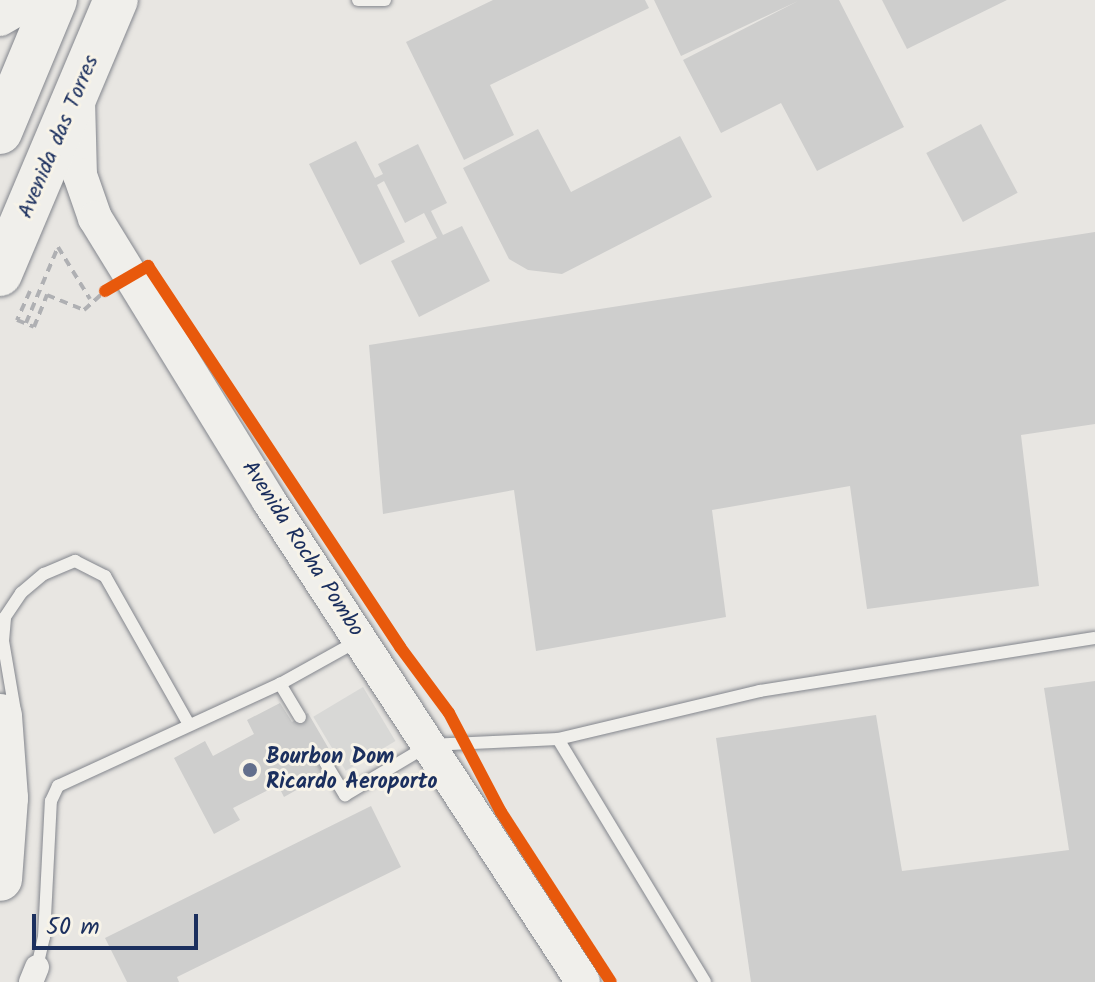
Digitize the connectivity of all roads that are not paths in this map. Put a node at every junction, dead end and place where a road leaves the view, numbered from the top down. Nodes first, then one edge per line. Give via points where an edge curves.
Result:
1 (33, 0) edge
2 (55, 0) edge
3 (116, 0) edge
4 (358, 0) edge
5 (385, 0) edge
6 (0, 19) edge
7 (78, 94) junction
8 (0, 132) edge
9 (0, 274) edge
10 (1095, 638) edge
11 (360, 639) junction
12 (280, 684) junction
13 (0, 716) edge
14 (300, 717) dead end
15 (188, 723) junction
16 (558, 739) junction
17 (429, 745) junction
18 (4, 762) junction
19 (325, 762) dead end
20 (0, 879) edge
21 (34, 974) edge
22 (583, 982) edge
23 (705, 982) edge

1 - 6 main road
2 - 8 highway
3 - 7 highway, Avenida das Torres
4 - 5 lane
7 - 9 highway, Avenida das Torres
7 - 11 main road, Avenida Rocha Pombo via 78,155 85,196 117,284
10 - 16 lane via 760,691
11 - 12 lane
11 - 17 main road, Avenida Rocha Pombo
12 - 14 lane
12 - 15 lane
13 - 18 highway
15 - 18 lane via 105,576 75,561 44,574 21,593 5,617 3,641 16,707 15,740
15 - 21 lane via 58,786 51,801 44,937
16 - 17 lane
16 - 23 lane
17 - 19 lane via 345,795
17 - 22 main road, Avenida Rocha Pombo
18 - 20 highway

